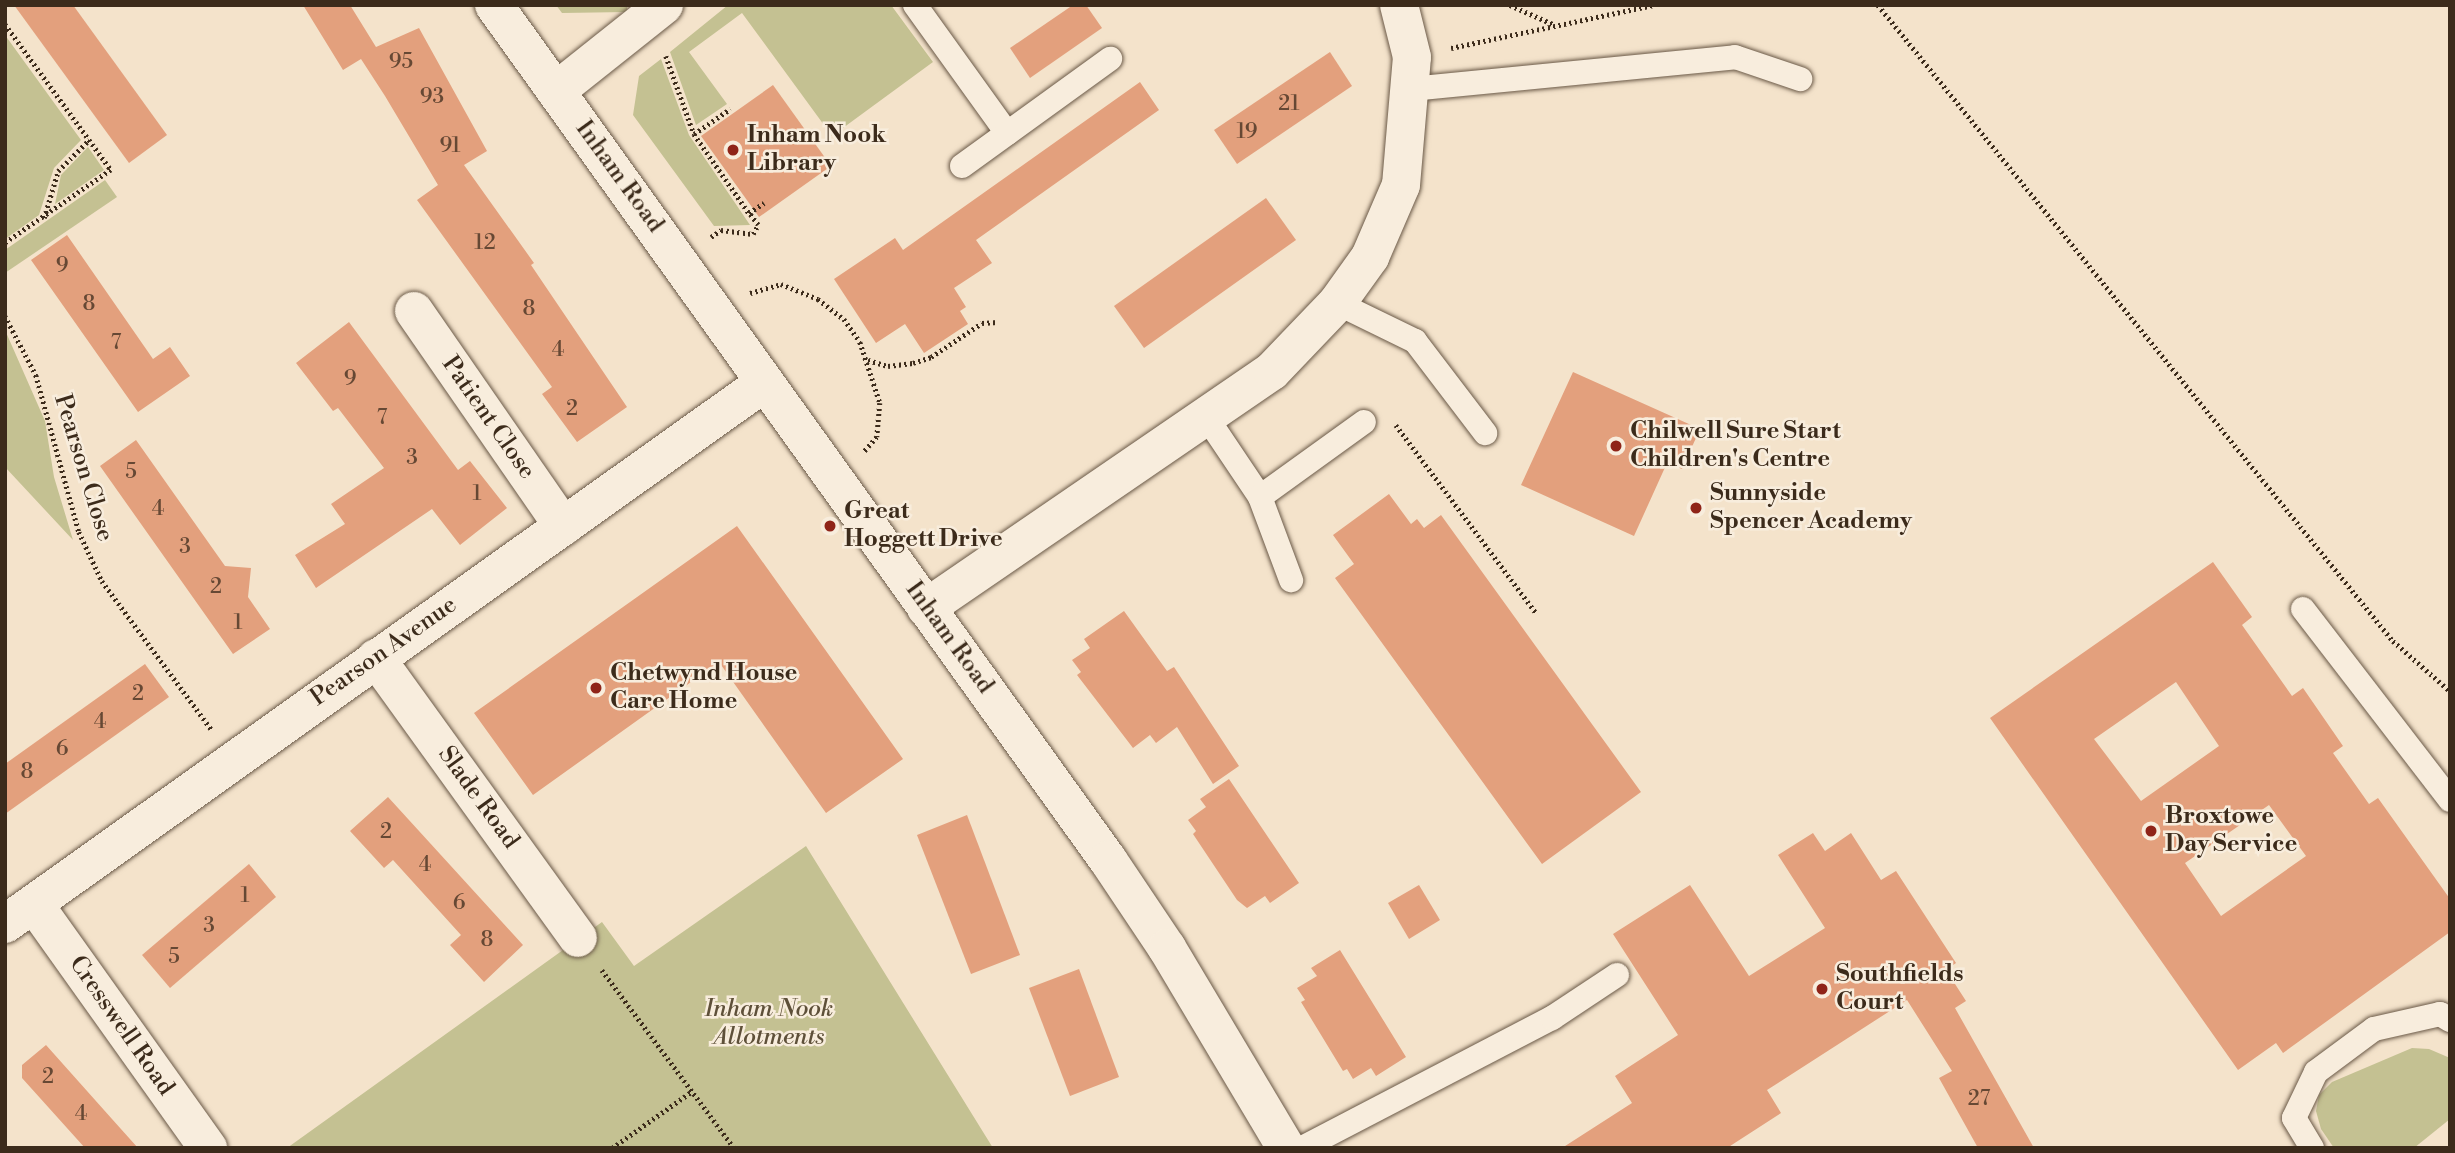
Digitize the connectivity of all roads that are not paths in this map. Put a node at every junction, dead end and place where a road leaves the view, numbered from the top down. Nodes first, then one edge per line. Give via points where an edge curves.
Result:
1 (494, 5) edge
2 (915, 5) edge
3 (1399, 5) edge
4 (658, 10) edge
5 (1110, 59) dead end
6 (1412, 73) junction
7 (1800, 79) dead end
8 (556, 91) junction
9 (1007, 133) junction
10 (962, 166) dead end
11 (1337, 303) junction
12 (414, 311) dead end
13 (764, 383) junction
14 (1207, 418) junction
15 (1364, 422) road end
16 (1485, 433) dead end
17 (1260, 497) junction
18 (563, 526) junction
19 (1291, 580) dead end
20 (926, 608) junction
21 (2303, 609) dead end
22 (376, 658) junction
23 (2450, 800) edge
24 (20, 914) edge
25 (578, 938) road end
26 (1617, 975) dead end
27 (2450, 1020) edge
28 (208, 1148) edge
29 (1286, 1148) edge
30 (1302, 1148) edge
31 (2312, 1148) edge

1 - 8 street, Inham Road
2 - 9 lane
3 - 6 street
4 - 8 street
5 - 9 lane
6 - 7 lane via 1735,57
6 - 11 street via 1401,185 1370,257
8 - 13 street, Inham Road
9 - 10 lane
11 - 14 street via 1272,371
11 - 16 lane via 1415,341
12 - 18 street, Patient Close
13 - 18 street, Pearson Avenue
13 - 20 street, Inham Road
14 - 17 lane
14 - 20 street
15 - 17 lane
17 - 19 lane
18 - 22 street, Pearson Avenue
20 - 29 street, Inham Road via 1160,937
21 - 23 lane
22 - 24 street, Pearson Avenue
22 - 25 street, Slade Road
24 - 28 street, Cresswell Road
26 - 30 lane via 1552,1017
27 - 31 lane via 2440,1014 2374,1029 2316,1072 2294,1118

